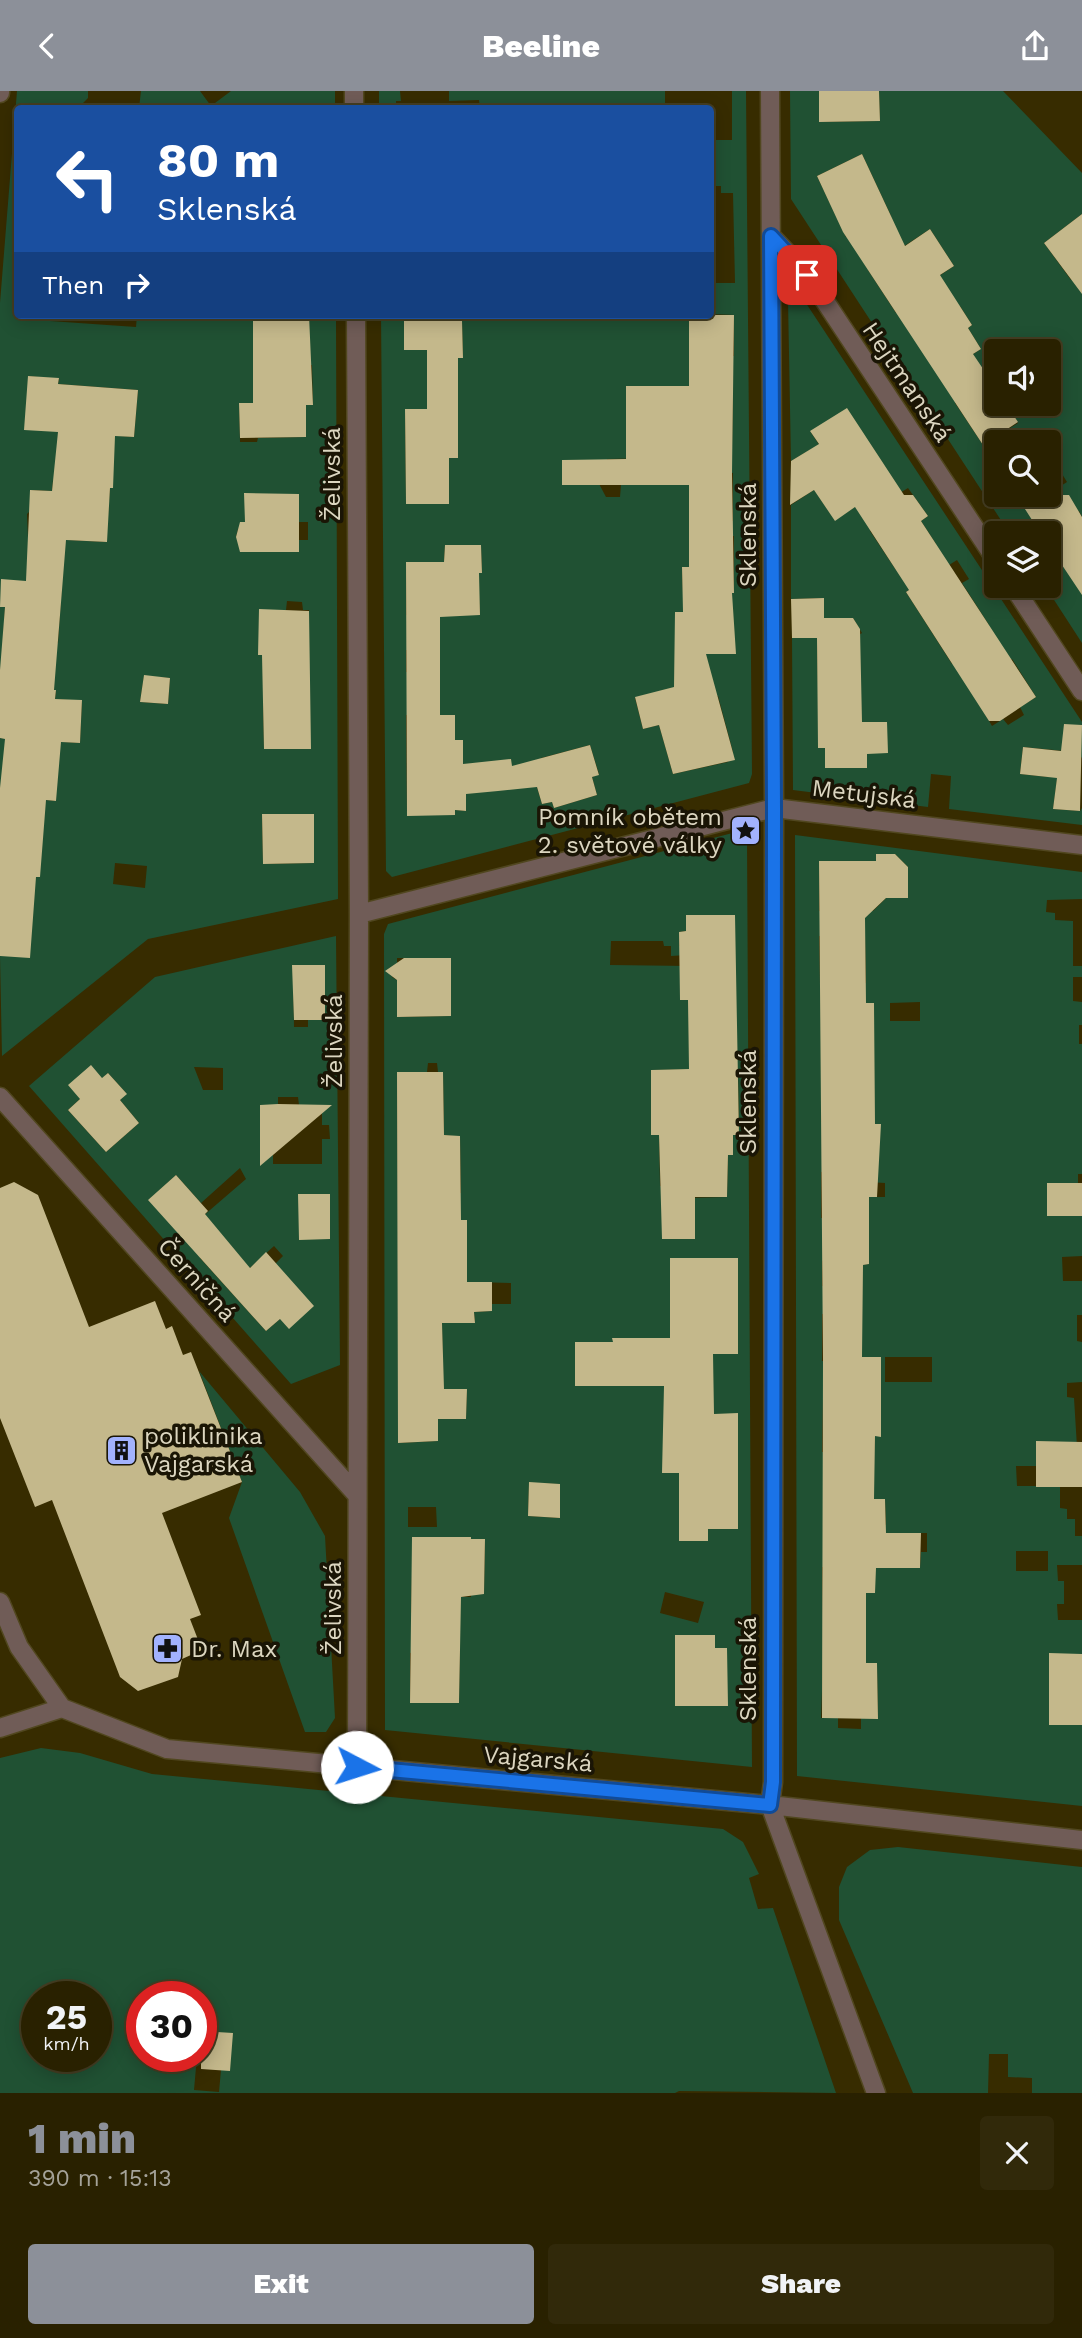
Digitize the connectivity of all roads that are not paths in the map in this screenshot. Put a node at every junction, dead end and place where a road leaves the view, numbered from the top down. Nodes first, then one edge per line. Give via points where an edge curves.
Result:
1 (770, 91) edge
2 (771, 236) junction
3 (356, 319) edge
4 (984, 542) edge
5 (1021, 598) edge
6 (1082, 691) edge
7 (774, 808) junction
8 (1082, 845) edge
9 (359, 914) junction
10 (0, 1097) edge
11 (358, 1495) junction
12 (0, 1602) edge
13 (62, 1708) junction
14 (0, 1728) edge
15 (357, 1767) junction
16 (770, 1805) junction
17 (1082, 1840) edge
18 (876, 2093) edge

1 - 2 street, Sklenská
2 - 4 street, Hejtmanská via 807,275
2 - 7 street, Sklenská
3 - 9 street, Želivská
5 - 6 street
7 - 8 street, Metujská
7 - 9 street, Metujská
7 - 16 street, Sklenská
9 - 11 street, Želivská
10 - 11 street, Černičná
11 - 15 street, Želivská
12 - 13 street via 19,1647
13 - 14 street
13 - 15 street, Vajgarská via 167,1749
15 - 16 street, Vajgarská
16 - 17 street, Vajgarská
16 - 18 street, Sklenská

